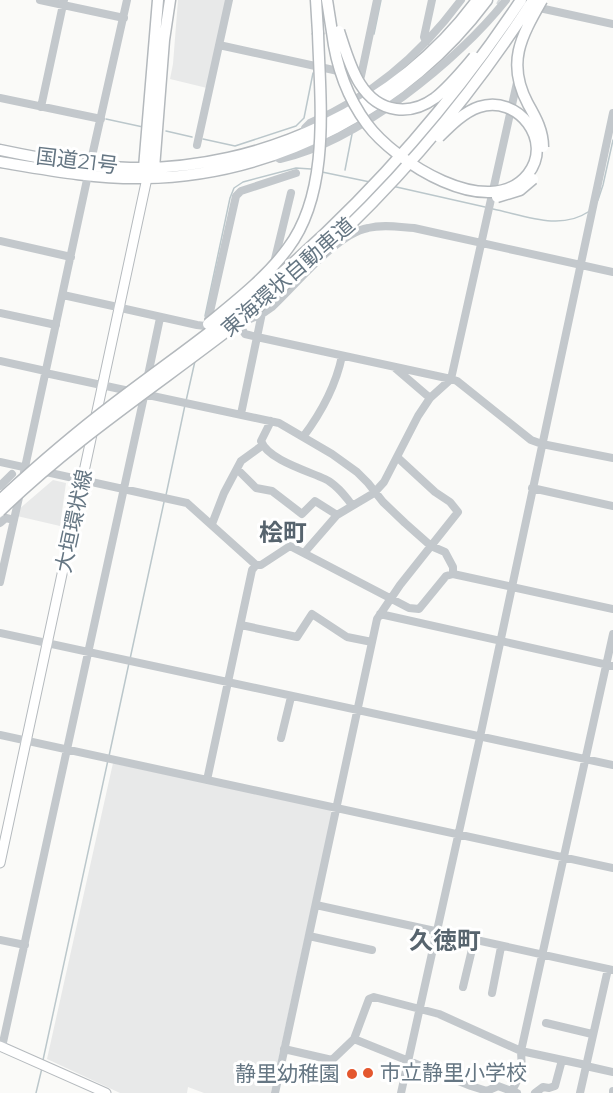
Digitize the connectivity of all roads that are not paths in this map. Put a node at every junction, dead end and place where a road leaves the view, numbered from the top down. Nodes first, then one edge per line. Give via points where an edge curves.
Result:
1 (40, 0) edge
2 (127, 0) edge
3 (158, 0) edge
4 (170, 0) edge
5 (229, 0) edge
6 (318, 0) edge
7 (329, 0) edge
8 (377, 0) edge
9 (432, 0) edge
10 (461, 0) edge
11 (477, 0) edge
12 (487, 0) edge
13 (507, 0) edge
14 (521, 0) edge
15 (64, 2) edge
16 (535, 2) edge
17 (124, 18) junction
18 (613, 24) edge
19 (328, 32) junction
20 (426, 42) junction
21 (219, 45) junction
22 (0, 98) edge
23 (41, 107) junction
24 (613, 113) edge
25 (101, 119) junction
26 (304, 133) junction
27 (197, 145) dead end
28 (0, 150) edge
29 (272, 154) junction
30 (0, 162) edge
31 (89, 170) junction
32 (149, 171) junction
33 (296, 173) dead end
34 (291, 193) dead end
35 (0, 241) edge
36 (481, 243) junction
37 (328, 246) junction
38 (71, 257) junction
39 (580, 265) junction
40 (613, 272) edge
41 (63, 295) junction
42 (117, 307) junction
43 (0, 313) edge
44 (262, 314) junction
45 (160, 318) junction
46 (238, 324) junction
47 (56, 325) junction
48 (207, 326) junction
49 (257, 337) junction
50 (342, 356) junction
51 (0, 361) edge
52 (394, 367) junction
53 (46, 372) junction
54 (451, 379) junction
55 (104, 385) junction
56 (144, 394) junction
57 (430, 398) junction
58 (109, 407) junction
59 (241, 414) junction
60 (271, 421) junction
61 (303, 437) junction
62 (542, 444) junction
63 (263, 445) junction
64 (397, 457) junction
65 (613, 458) edge
66 (0, 462) edge
67 (25, 467) junction
68 (237, 469) junction
69 (12, 474) dead end
70 (83, 479) junction
71 (0, 486) edge
72 (124, 488) junction
73 (532, 488) junction
74 (374, 493) junction
75 (0, 500) edge
76 (352, 505) junction
77 (613, 506) edge
78 (0, 511) edge
79 (336, 515) junction
80 (14, 520) junction
81 (0, 523) edge
82 (212, 524) junction
83 (431, 546) junction
84 (304, 554) junction
85 (256, 565) junction
86 (453, 574) junction
87 (0, 582) edge
88 (511, 587) junction
89 (390, 599) junction
90 (613, 609) edge
91 (380, 614) junction
92 (241, 625) junction
93 (0, 633) edge
94 (613, 634) edge
95 (500, 640) junction
96 (372, 642) junction
97 (48, 644) junction
98 (88, 652) junction
99 (610, 665) edge
100 (228, 683) junction
101 (291, 696) junction
102 (357, 711) junction
103 (0, 735) edge
104 (480, 737) junction
105 (281, 738) dead end
106 (27, 740) junction
107 (66, 749) junction
108 (585, 759) junction
109 (613, 765) edge
110 (207, 780) junction
111 (336, 809) junction
112 (458, 834) junction
113 (564, 857) junction
114 (0, 863) edge
115 (613, 868) edge
116 (316, 905) junction
117 (437, 933) junction
118 (309, 936) junction
119 (0, 940) edge
120 (474, 941) junction
121 (25, 945) junction
122 (501, 947) junction
123 (372, 950) dead end
124 (543, 956) junction
125 (610, 969) edge
126 (464, 987) dead end
127 (492, 993) dead end
128 (420, 1009) junction
129 (546, 1023) dead end
130 (592, 1034) junction
131 (354, 1039) junction
132 (1, 1047) edge
133 (284, 1049) junction
134 (521, 1052) junction
135 (407, 1060) junction
136 (562, 1060) junction
137 (586, 1065) junction
138 (613, 1072) edge
139 (515, 1092) edge
140 (106, 1093) edge
141 (275, 1093) edge
142 (401, 1093) edge
143 (535, 1093) edge
144 (580, 1093) edge

1 - 15 street
2 - 17 street
3 - 32 highway
4 - 32 highway
5 - 21 street
6 - 19 highway
7 - 19 highway
8 - 21 street via 361,76
9 - 20 street
10 - 20 street
11 - 26 highway via 435,47 397,80 373,98
12 - 29 highway via 442,52 378,104
13 - 16 street
13 - 19 highway, bridge via 475,56 428,103 410,109 393,109 368,95
13 - 29 street via 465,45 385,110 309,149 280,159
14 - 58 highway, 東海環状自動車道, bridge via 443,107 355,206 255,296
15 - 17 street
15 - 23 street
16 - 18 street
16 - 19 highway, bridge via 516,64 519,85 542,134 542,162 527,184 502,197 482,198 439,187 412,174 381,150 361,128 345,101 330,61
16 - 36 street
16 - 37 highway, 東海環状自動車道, bridge via 450,115
17 - 25 street
19 - 37 highway, bridge via 358,112 386,146 410,164 417,168 456,186 496,190 512,186 526,176 537,149 527,120 506,106 489,105 469,112 447,129 413,165 405,174 355,224
19 - 58 highway, bridge via 317,173 310,207 298,234 267,272
20 - 26 street via 389,76 343,107 310,123
21 - 27 street
22 - 23 street
23 - 25 street
24 - 39 street
25 - 31 street
26 - 32 highway via 222,159
28 - 31 highway, 国道21号
29 - 32 highway via 191,175
30 - 31 highway, 国道21号
31 - 32 highway, 国道21号
31 - 38 street
32 - 42 main road, 大垣環状線
33 - 48 street via 241,190 236,196
34 - 44 street
35 - 38 street
36 - 39 street
36 - 44 street via 414,228 383,226 353,232
36 - 54 street
37 - 78 highway, 東海環状自動車道, bridge via 263,303 59,458
38 - 41 street
39 - 40 street
39 - 62 street
41 - 42 street
41 - 47 street
42 - 45 street
42 - 55 main road, 大垣環状線
43 - 47 street
44 - 46 street
44 - 49 street
45 - 48 street
45 - 56 street
46 - 48 street
46 - 49 street via 245,334
47 - 53 street
49 - 50 street
49 - 59 street
50 - 52 street
50 - 61 street via 317,418
51 - 53 street
52 - 54 street
52 - 57 street
53 - 55 street
53 - 67 street
54 - 57 street
54 - 62 street via 531,440
55 - 56 street
55 - 70 main road, 大垣環状線
56 - 59 street
56 - 72 street
57 - 64 street
58 - 75 highway, 東海環状自動車道, bridge
59 - 60 street
60 - 61 street
60 - 63 street via 261,441
61 - 74 street via 357,471
62 - 65 street
62 - 73 street
63 - 68 street via 241,461
63 - 76 street via 274,456 325,479
64 - 74 street
64 - 83 street via 458,512
66 - 67 street
67 - 70 street
67 - 80 street
68 - 79 street via 256,488 272,491 302,514 315,501
68 - 82 street
69 - 71 street
70 - 72 street
70 - 97 main road, 大垣環状線
72 - 82 street via 190,505
72 - 98 street
73 - 77 street
73 - 88 street
74 - 76 street
74 - 83 street
76 - 79 street
79 - 84 street
80 - 81 street via 6,518
80 - 87 street
82 - 85 street
83 - 86 street via 445,552
83 - 89 street
84 - 85 street via 290,546
84 - 89 street
85 - 92 street
86 - 88 street
86 - 89 street via 446,576 419,609
88 - 90 street
88 - 95 street
89 - 91 street
91 - 95 street
91 - 96 street
92 - 96 street via 297,637 312,614 347,637
92 - 100 street
93 - 97 street
94 - 99 street
95 - 99 street
95 - 104 street
96 - 102 street
97 - 98 street
97 - 106 main road, 大垣環状線
98 - 100 street
98 - 107 street
99 - 108 street
100 - 101 street
100 - 110 street
101 - 102 street
101 - 105 street
102 - 104 street
102 - 111 street
103 - 106 street
104 - 108 street
104 - 112 street
106 - 107 street
106 - 114 main road, 大垣環状線
107 - 110 street
107 - 121 street
108 - 109 street
108 - 113 street
110 - 111 street
111 - 112 street
111 - 116 street
112 - 113 street
112 - 117 street
113 - 115 street
113 - 124 street
116 - 117 street
116 - 118 street
117 - 120 street
117 - 128 street
118 - 123 street
118 - 133 street
119 - 121 street
120 - 122 street
120 - 126 street
121 - 132 street
122 - 124 street
122 - 127 street
124 - 125 street
124 - 134 street
125 - 130 street
128 - 131 street via 369,999
128 - 134 street
128 - 135 street
129 - 130 street
130 - 137 street
131 - 133 street via 333,1060
131 - 135 street
132 - 140 main road
133 - 141 street
134 - 136 street
134 - 139 street via 522,1071
135 - 139 street via 487,1091 498,1086
135 - 142 street
136 - 137 street
136 - 143 street via 555,1086 543,1087
137 - 138 street
137 - 144 street

